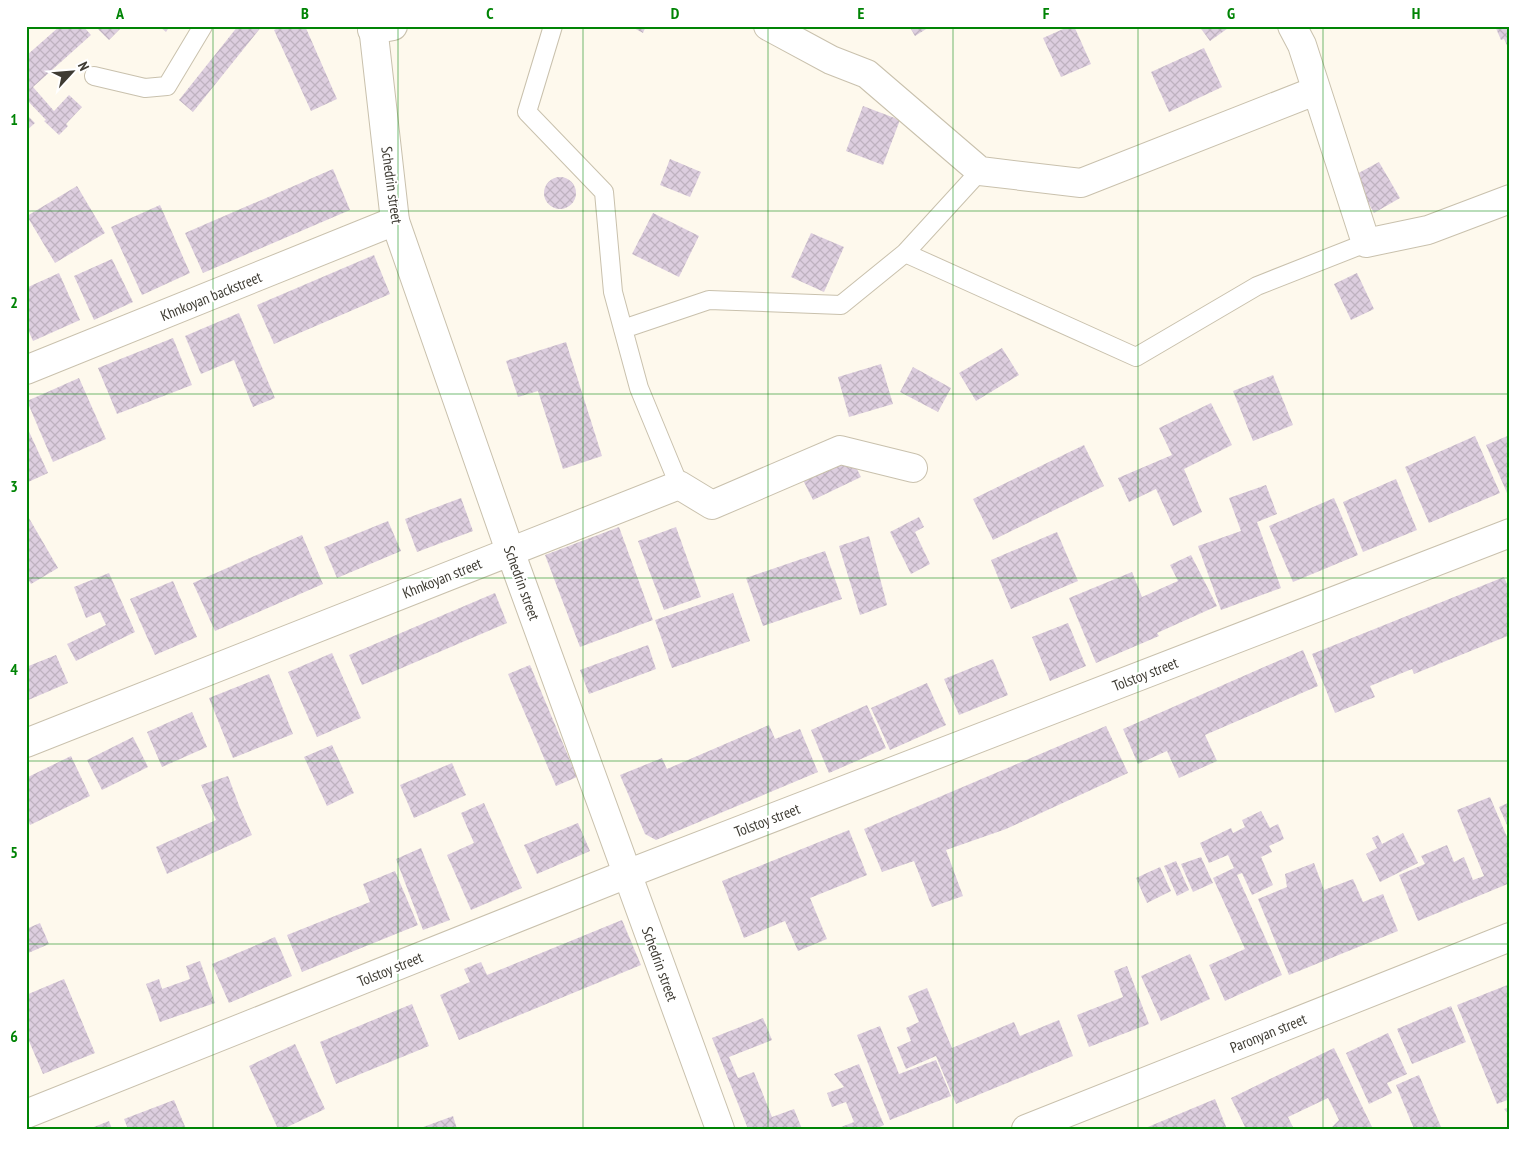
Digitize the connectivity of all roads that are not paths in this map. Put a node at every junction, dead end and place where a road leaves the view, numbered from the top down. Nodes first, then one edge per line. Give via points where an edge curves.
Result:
1 (203, 26) edge
2 (553, 26) edge
3 (768, 26) edge
4 (1292, 26) edge
5 (379, 28) edge
6 (94, 76) dead end
7 (1315, 91) junction
8 (980, 171) junction
9 (1510, 199) edge
10 (395, 221) junction
11 (1366, 243) junction
12 (905, 253) junction
13 (623, 329) junction
14 (26, 370) edge
15 (913, 468) dead end
16 (680, 485) junction
17 (1510, 533) edge
18 (510, 551) junction
19 (26, 742) edge
20 (627, 874) junction
21 (1510, 937) edge
22 (26, 1114) edge
23 (720, 1129) edge
24 (1026, 1129) edge

1 - 6 lane via 167,86 145,88
2 - 13 lane via 527,112 604,192 613,292
3 - 8 street via 832,60 867,74
4 - 7 street via 1302,45
5 - 10 street, Schedrin street
7 - 8 street via 1081,183
7 - 11 street
8 - 12 lane
9 - 11 street via 1428,230
10 - 14 street, Khnkoyan backstreet
10 - 18 street, Schedrin street
11 - 12 lane via 1257,286 1136,357
12 - 13 lane via 841,305 709,300
13 - 16 lane via 639,388
15 - 16 street via 840,450 712,505
16 - 18 street, Khnkoyan street
17 - 20 street, Tolstoy street
18 - 19 street, Khnkoyan street
18 - 20 street, Schedrin street
20 - 22 street, Tolstoy street
20 - 23 street, Schedrin street
21 - 24 street, Paronyan street

